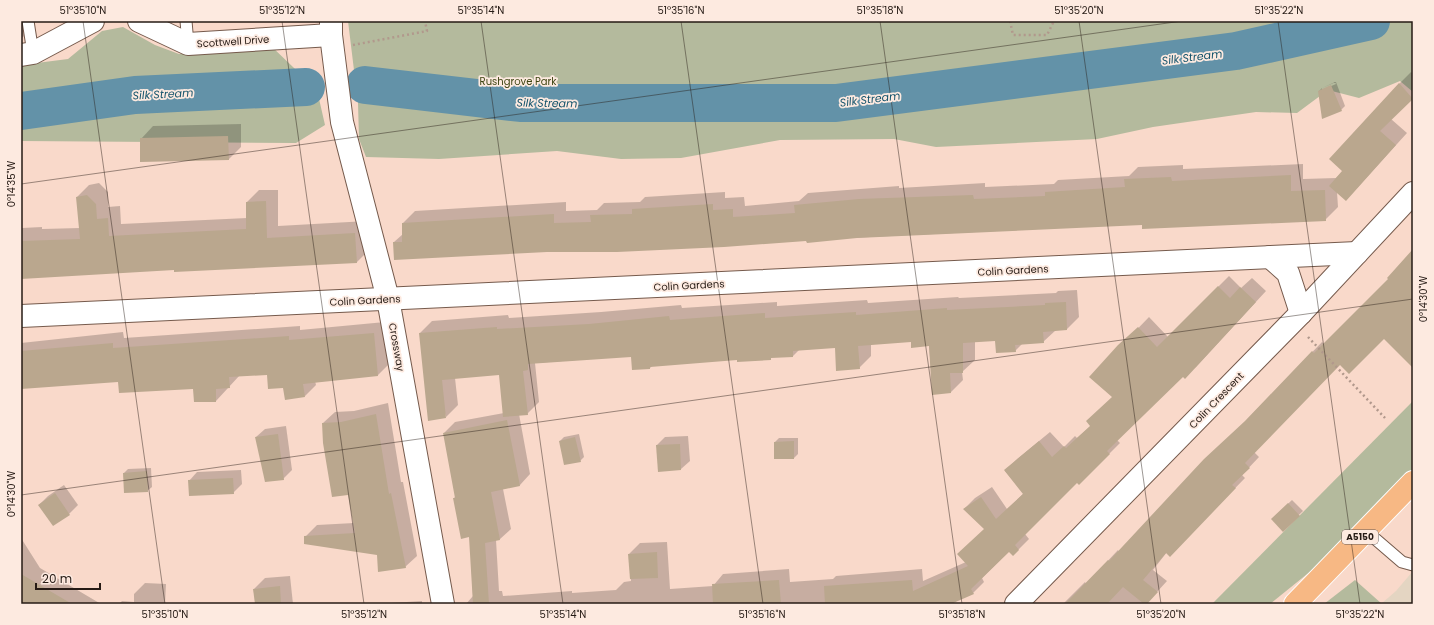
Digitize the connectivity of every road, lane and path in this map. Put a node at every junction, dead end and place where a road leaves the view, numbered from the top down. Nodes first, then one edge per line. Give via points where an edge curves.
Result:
1 (28, 21) edge
2 (93, 21) edge
3 (139, 21) edge
4 (186, 21) edge
5 (425, 21) edge
6 (1010, 21) edge
7 (1054, 21) edge
8 (332, 35) edge
9 (188, 44) junction
10 (27, 54) edge
11 (1413, 193) edge
12 (1357, 254) junction
13 (1270, 258) junction
14 (388, 300) junction
15 (21, 316) edge
16 (1297, 317) junction
17 (1385, 418) dead end
18 (1411, 490) edge
19 (1366, 531) junction
20 (1413, 564) edge
21 (1300, 600) edge
22 (443, 604) edge
23 (1016, 604) edge

1 - 10 lane
2 - 10 street
3 - 9 street, Scottwell Drive
4 - 9 lane
5 - 8 path via 427,31
6 - 7 path via 1013,35 1048,35
8 - 9 street, Scottwell Drive
8 - 14 street, Crossway via 342,122
11 - 12 street, Colin Crescent
12 - 13 street, Colin Gardens
12 - 16 street, Colin Crescent
13 - 14 street, Colin Gardens
13 - 16 street via 1288,273
14 - 15 street, Colin Gardens
14 - 22 street, Crossway
16 - 17 path
16 - 23 street, Colin Crescent
18 - 19 main road, A5150
19 - 20 lane via 1402,562
19 - 21 main road, A5150

